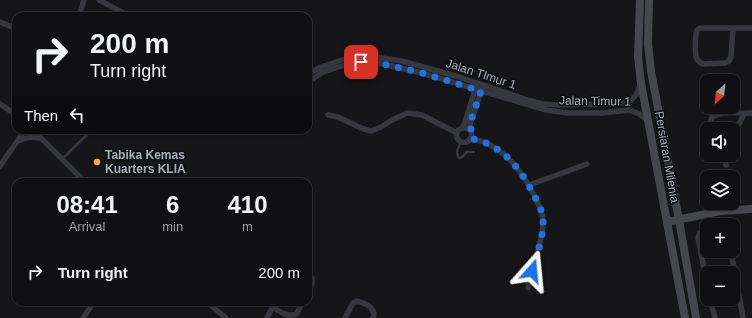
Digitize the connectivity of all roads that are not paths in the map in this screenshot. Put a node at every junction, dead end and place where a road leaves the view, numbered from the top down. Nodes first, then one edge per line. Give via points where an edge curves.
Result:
1 (84, 0) edge
2 (98, 0) edge
3 (640, 0) edge
4 (649, 0) edge
5 (80, 12) edge
6 (121, 12) edge
7 (0, 22) edge
8 (12, 27) edge
9 (733, 28) junction
10 (752, 28) edge
11 (312, 72) edge
12 (312, 79) edge
13 (641, 83) junction
14 (479, 87) junction
15 (0, 104) edge
16 (12, 114) edge
17 (744, 114) junction
18 (752, 114) edge
19 (328, 115) dead end
20 (649, 121) junction
21 (710, 122) edge
22 (740, 122) edge
23 (462, 128) junction
24 (471, 131) junction
25 (457, 133) junction
26 (18, 134) edge
27 (22, 134) edge
28 (37, 134) edge
29 (88, 134) edge
30 (41, 138) junction
31 (471, 138) junction
32 (18, 141) junction
33 (461, 142) junction
34 (474, 152) dead end
35 (62, 159) junction
36 (725, 162) edge
37 (587, 164) dead end
38 (726, 165) dead end
39 (0, 166) edge
40 (81, 178) edge
41 (529, 185) junction
42 (676, 202) junction
43 (752, 203) edge
44 (752, 209) edge
45 (742, 210) junction
46 (696, 216) junction
47 (679, 220) junction
48 (667, 222) junction
49 (700, 233) edge
50 (682, 238) junction
51 (700, 248) edge
52 (733, 258) edge
53 (528, 288) dead end
54 (91, 306) edge
55 (212, 306) edge
56 (273, 306) edge
57 (275, 306) edge
58 (300, 306) edge
59 (712, 306) edge
60 (82, 318) edge
61 (226, 318) edge
62 (267, 318) edge
63 (345, 318) edge
64 (372, 318) edge
65 (685, 318) edge
66 (696, 318) edge
67 (715, 318) edge
68 (743, 318) edge

1 - 5 street
2 - 6 street
3 - 13 main road, Persiaran Milenia via 638,57
4 - 42 main road via 648,44 651,71
7 - 8 street
9 - 9 street via 697,30 698,61 702,64 725,64 729,61
9 - 10 street
11 - 14 street, Jalan TImur 1 via 345,59 382,58 459,77
12 - 14 street, Jalan Timur 1 via 323,72 345,64 361,62 383,64
13 - 14 street, Jalan TImur 1 via 636,95 629,102 612,104 543,104
13 - 20 main road, Persiaran Milenia
14 - 20 street, Jalan Timur 1 via 546,110 602,113 630,110
14 - 23 street
14 - 24 street via 470,123
15 - 16 street
17 - 18 street
17 - 21 street via 717,114
17 - 22 street
19 - 25 street via 371,131 407,112 422,115
20 - 48 main road, Persiaran Milenia
23 - 24 street
23 - 25 street
24 - 31 street
25 - 33 street
26 - 32 street
27 - 32 street
28 - 30 street
29 - 35 lane
30 - 32 street via 32,137
30 - 35 street
31 - 33 street via 468,142
31 - 41 street via 505,155
32 - 39 street
33 - 34 lane via 457,152 460,158 468,152
35 - 40 street
36 - 38 street
37 - 41 street
41 - 53 street via 542,212 543,222 541,242
42 - 46 main road via 682,211
42 - 47 main road
43 - 45 main road
44 - 45 main road
45 - 46 main road
46 - 47 main road
46 - 50 main road via 688,223
47 - 48 main road
47 - 50 main road
48 - 65 main road, Persiaran Milenia
49 - 51 street
50 - 66 main road
52 - 68 street
54 - 60 street
55 - 61 street
56 - 62 street
57 - 58 street via 288,316 292,316
59 - 67 street
63 - 64 street via 353,303 357,301 371,308 374,315

